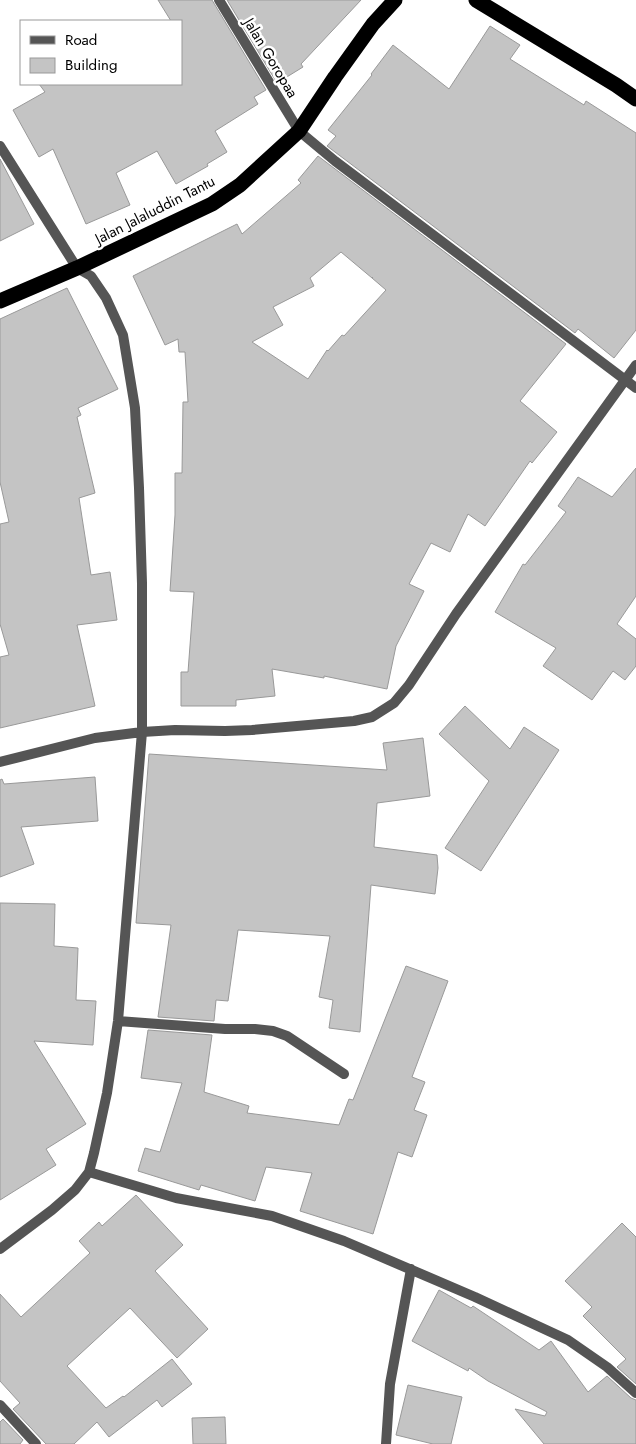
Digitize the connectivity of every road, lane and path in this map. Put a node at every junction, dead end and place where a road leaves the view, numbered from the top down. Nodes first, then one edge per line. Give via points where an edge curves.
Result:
1 (219, 0) edge
2 (395, 0) edge
3 (476, 0) edge
4 (636, 99) edge
5 (299, 131) junction
6 (0, 146) edge
7 (77, 268) junction
8 (0, 301) edge
9 (636, 365) edge
10 (626, 379) junction
11 (636, 388) edge
12 (142, 732) junction
13 (0, 762) edge
14 (118, 1021) junction
15 (344, 1074) dead end
16 (89, 1172) junction
17 (0, 1248) edge
18 (411, 1269) junction
19 (636, 1393) edge
20 (0, 1404) edge
21 (36, 1444) edge
22 (386, 1444) edge

1 - 5 street, Jalan Goropaa
2 - 5 highway, Jalan Jalaluddin Tantu via 373,24
3 - 4 highway
5 - 7 highway, Jalan Jalaluddin Tantu via 240,185 212,204
5 - 10 street, Jalan Goropaa
6 - 7 street
7 - 8 highway, Jalan Jalaluddin Tantu
7 - 12 street via 91,276 124,335 135,408 142,583
9 - 10 street
10 - 11 street, Jalan Goropaa
10 - 12 street via 394,703 372,717 354,721 225,731
12 - 13 street via 94,738
12 - 14 street
14 - 15 street via 273,1032 286,1036
14 - 16 street via 107,1093
16 - 17 street via 75,1190 52,1210
16 - 18 street via 176,1198 272,1216
18 - 19 street via 568,1340 607,1367
18 - 22 street via 390,1384
20 - 21 street

